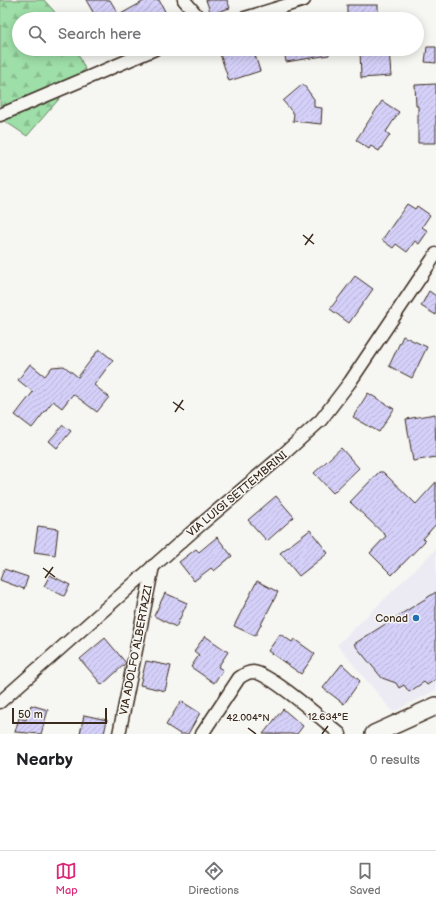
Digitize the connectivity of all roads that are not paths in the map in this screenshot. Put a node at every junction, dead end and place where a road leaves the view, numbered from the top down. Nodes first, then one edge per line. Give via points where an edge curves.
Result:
1 (184, 0) edge
2 (304, 0) edge
3 (194, 12) edge
4 (265, 12) edge
5 (139, 56) edge
6 (0, 115) edge
7 (436, 254) edge
8 (153, 566) junction
9 (0, 702) edge
10 (436, 706) edge
11 (119, 734) edge
12 (202, 734) edge
13 (340, 734) edge
14 (374, 734) edge

1 - 3 street
2 - 4 street
5 - 6 street
7 - 8 street, VIA LUIGI SETTEMBRINI via 350,382 321,420
8 - 9 street, VIA LUIGI SETTEMBRINI
8 - 11 street, VIA ADOLFO ALBERTAZZI
10 - 14 main road
12 - 13 street via 239,678 250,672 268,679

